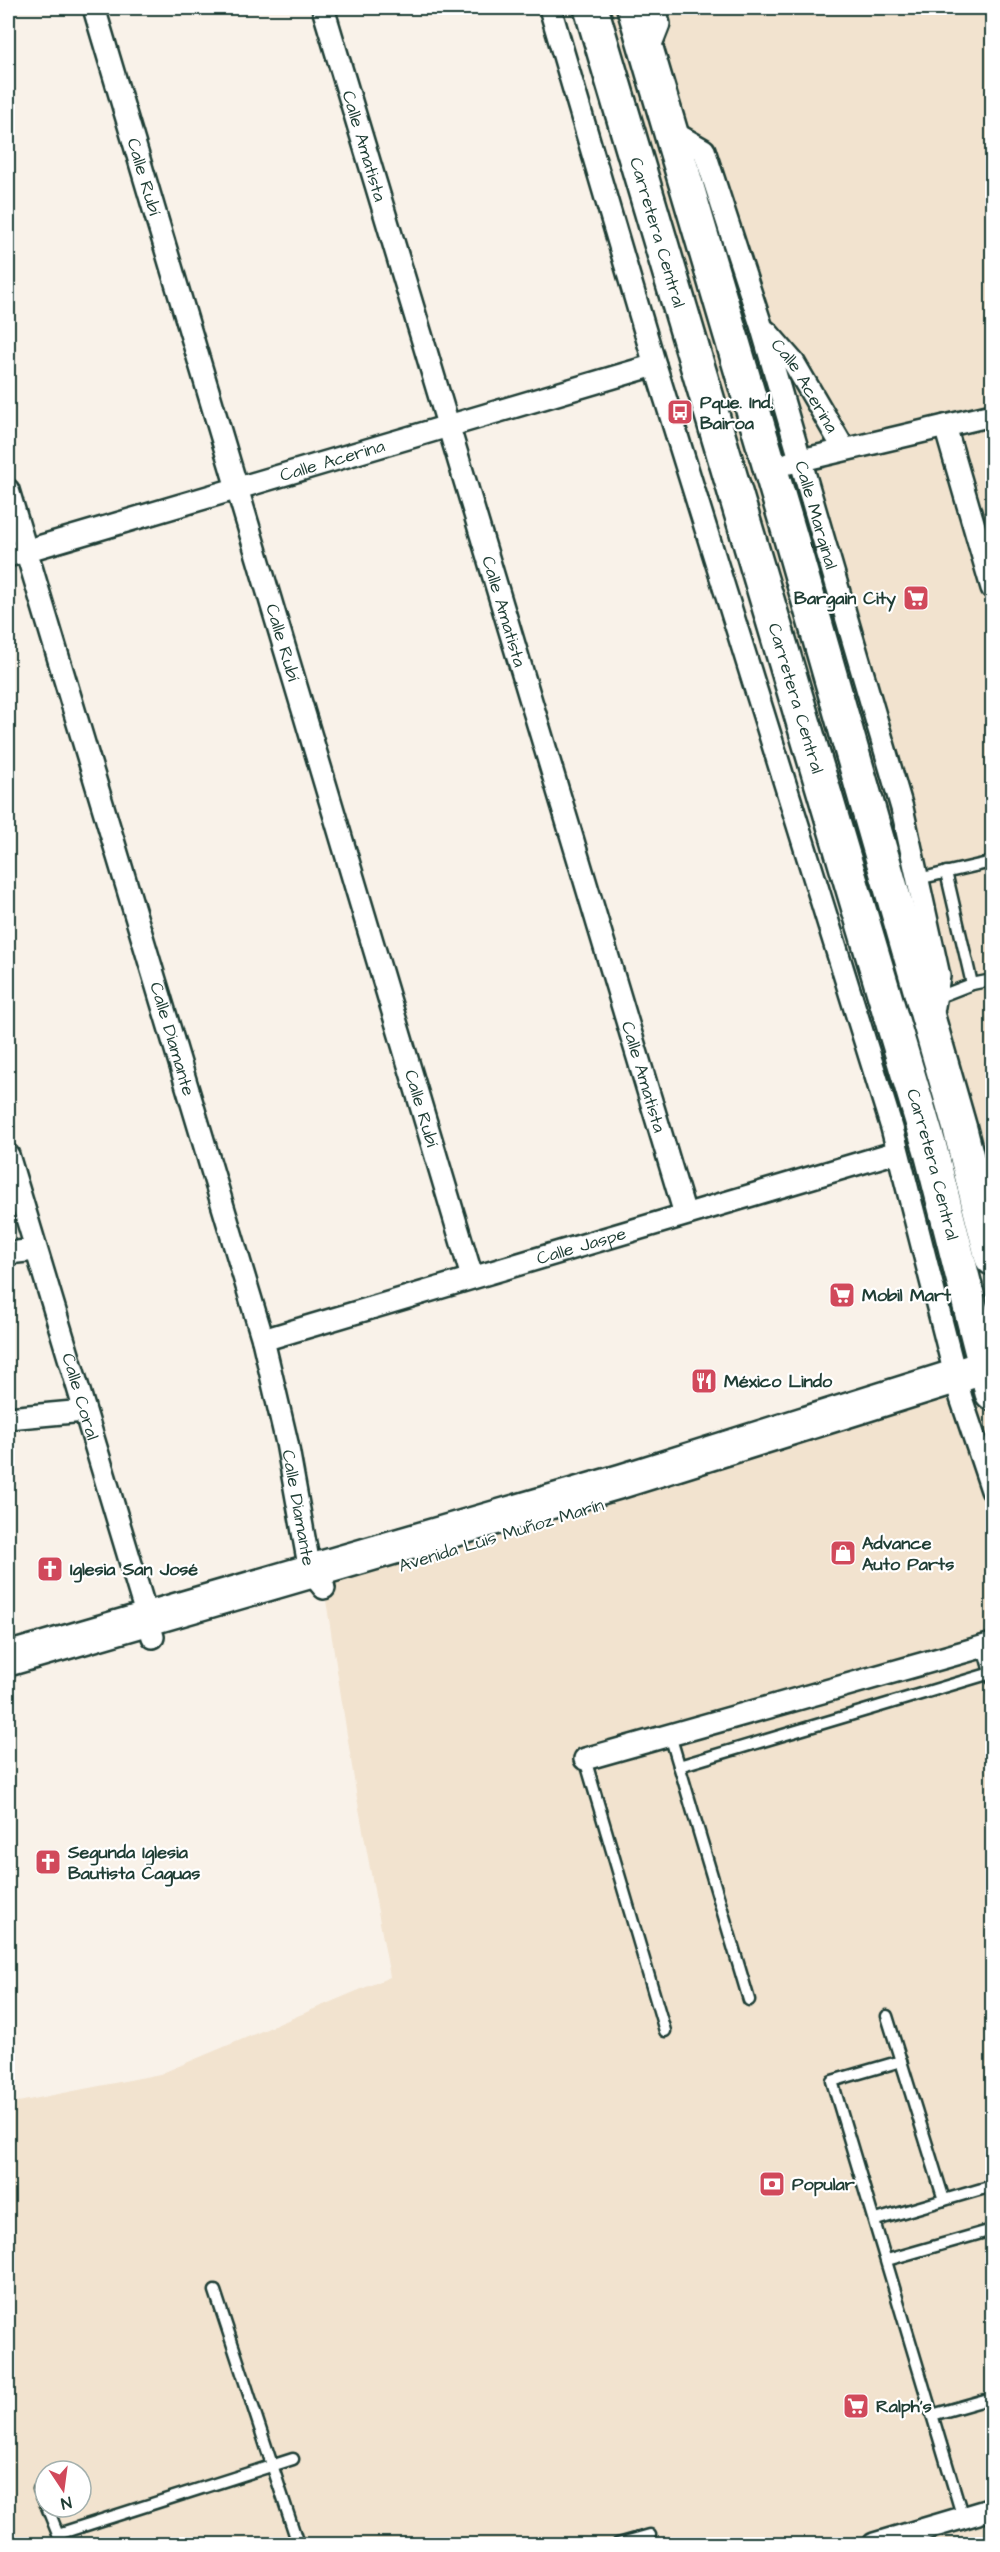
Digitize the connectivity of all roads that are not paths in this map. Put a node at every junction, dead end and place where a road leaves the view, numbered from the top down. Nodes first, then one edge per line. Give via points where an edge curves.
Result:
1 (94, 8) edge
2 (323, 8) edge
3 (550, 8) edge
4 (591, 8) edge
5 (634, 8) edge
6 (654, 8) edge
7 (648, 52) junction
8 (670, 131) junction
9 (679, 303) junction
10 (761, 325) junction
11 (655, 365) junction
12 (993, 415) edge
13 (448, 426) junction
14 (945, 426) junction
15 (844, 449) junction
16 (785, 464) junction
17 (237, 488) junction
18 (8, 490) edge
19 (16, 553) edge
20 (993, 588) edge
21 (777, 636) junction
22 (993, 862) edge
23 (946, 872) junction
24 (918, 879) junction
25 (993, 980) edge
26 (972, 984) junction
27 (933, 1013) junction
28 (900, 1050) junction
29 (892, 1128) junction
30 (960, 1129) junction
31 (897, 1152) junction
32 (8, 1155) edge
33 (993, 1174) edge
34 (685, 1214) junction
35 (36, 1250) junction
36 (8, 1253) edge
37 (993, 1258) edge
38 (472, 1277) junction
39 (263, 1340) junction
40 (982, 1382) edge
41 (84, 1411) junction
42 (8, 1418) edge
43 (993, 1490) edge
44 (317, 1580) junction
45 (150, 1629) junction
46 (988, 1646) edge
47 (8, 1659) edge
48 (8, 1675) edge
49 (992, 1676) edge
50 (669, 1735) junction
51 (585, 1759) joint
52 (679, 1766) junction
53 (749, 2000) dead end
54 (887, 2016) dead end
55 (665, 2031) dead end
56 (901, 2061) junction
57 (993, 2186) edge
58 (944, 2200) junction
59 (876, 2220) junction
60 (993, 2230) edge
61 (887, 2260) junction
62 (215, 2291) dead end
63 (993, 2398) edge
64 (932, 2415) junction
65 (293, 2459) dead end
66 (273, 2466) junction
67 (993, 2509) edge
68 (963, 2518) junction
69 (52, 2519) edge
70 (650, 2535) dead end
71 (60, 2539) edge
72 (298, 2544) edge
73 (618, 2544) edge
74 (874, 2544) edge

1 - 17 street, Calle Rubí
2 - 13 street, Calle Amatista
3 - 11 street
4 - 9 main road, Carretera Central
5 - 7 main road, Carretera Central
6 - 7 street via 659,24
7 - 8 main road, Carretera Central
8 - 10 street, Calle Marginal via 704,150
8 - 16 main road, Carretera Central
9 - 16 main road via 717,366 733,419
9 - 21 main road, Carretera Central
10 - 15 street, Calle Acerina via 794,363
10 - 16 street, Calle Marginal
11 - 13 street, Calle Acerina
11 - 29 street
12 - 14 street
13 - 17 street, Calle Acerina
13 - 34 street, Calle Amatista
14 - 15 street
14 - 20 street
15 - 16 street
16 - 21 main road via 765,519 780,582
16 - 24 street, Calle Marginal via 902,808
16 - 27 main road, Carretera Central
17 - 19 street, Calle Acerina
17 - 38 street, Calle Rubí
18 - 19 street, Calle Diamante
19 - 39 street, Calle Diamante
21 - 28 main road, Carretera Central
22 - 23 lane
23 - 24 lane
23 - 26 lane
24 - 27 street, Calle Marginal via 939,976
25 - 26 lane
26 - 27 lane
27 - 30 main road, Carretera Central
28 - 29 street
28 - 40 main road, Carretera Central via 930,1148
29 - 31 street
30 - 33 main road
30 - 37 main road, Carretera Central
31 - 34 street, Calle Jaspe
31 - 40 street
32 - 35 street, Calle Coral
34 - 38 street, Calle Jaspe
35 - 36 street
35 - 41 street, Calle Coral
38 - 39 street, Calle Jaspe
39 - 44 street, Calle Diamante
40 - 43 street
40 - 44 main road, Avenida Luis Muñoz Marín
40 - 44 main road, Avenida Luis Muñoz Marín via 622,1481
41 - 42 street
41 - 45 street, Calle Coral
44 - 45 main road, Avenida Luis Muñoz Marín
45 - 47 main road, Avenida Luis Muñoz Marín
45 - 48 main road, Avenida Luis Muñoz Marín
46 - 49 lane
46 - 50 street
49 - 52 lane
50 - 51 street
50 - 52 lane
51 - 55 lane
52 - 53 lane
54 - 56 lane
56 - 58 lane
56 - 59 lane via 832,2081
57 - 58 lane
58 - 59 lane
59 - 61 lane
60 - 61 lane
61 - 64 lane
62 - 66 lane
63 - 64 lane
64 - 68 lane
65 - 66 lane
66 - 71 lane
66 - 72 lane
67 - 68 street
68 - 74 street
69 - 71 lane
70 - 73 lane

